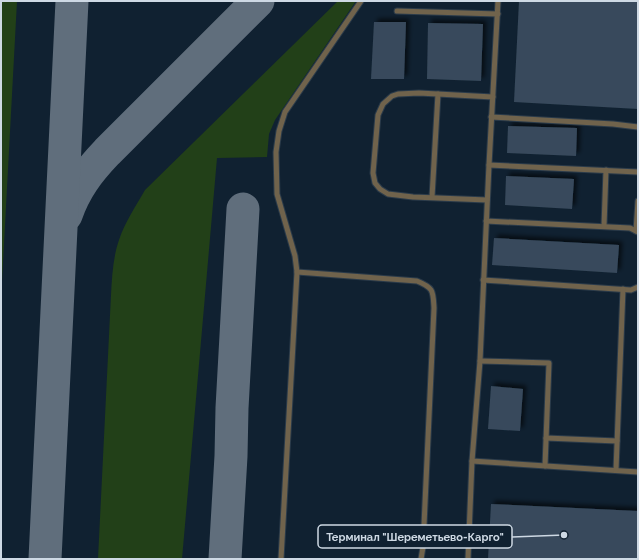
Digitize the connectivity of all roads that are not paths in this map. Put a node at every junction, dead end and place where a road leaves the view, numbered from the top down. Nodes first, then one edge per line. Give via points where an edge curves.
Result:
1 (361, 1) edge
2 (498, 1) edge
3 (397, 11) dead end
4 (498, 14) junction
5 (438, 94) junction
6 (493, 97) junction
7 (492, 117) junction
8 (638, 127) edge
9 (489, 165) junction
10 (606, 170) junction
11 (638, 172) edge
12 (432, 197) junction
13 (487, 200) junction
14 (638, 201) edge
15 (486, 221) junction
16 (604, 226) junction
17 (637, 231) edge
18 (298, 272) junction
19 (483, 280) junction
20 (638, 287) edge
21 (623, 289) junction
22 (480, 361) junction
23 (546, 438) junction
24 (617, 441) junction
25 (472, 461) junction
26 (545, 466) junction
27 (616, 470) junction
28 (638, 472) edge
29 (281, 559) edge
30 (421, 559) edge
31 (468, 559) edge

1 - 18 lane via 285,112 279,130 276,152 277,194
2 - 4 lane
3 - 4 lane
4 - 6 lane
5 - 6 lane
5 - 12 lane
5 - 12 lane via 398,94 383,104 378,115 373,173 380,189 388,194
6 - 7 lane
7 - 8 lane
7 - 9 lane
9 - 10 lane
9 - 13 lane
10 - 11 lane
10 - 16 lane
12 - 13 lane
13 - 15 lane
14 - 17 lane
15 - 16 lane
15 - 19 lane
16 - 17 lane
18 - 29 lane
18 - 30 lane via 417,281 426,285 433,293
19 - 21 lane
19 - 22 lane
20 - 21 lane via 631,290
21 - 24 lane
22 - 23 lane via 549,363
22 - 25 lane
23 - 24 lane
23 - 26 lane
24 - 27 lane
25 - 26 lane
25 - 31 lane
26 - 27 lane
27 - 28 lane

